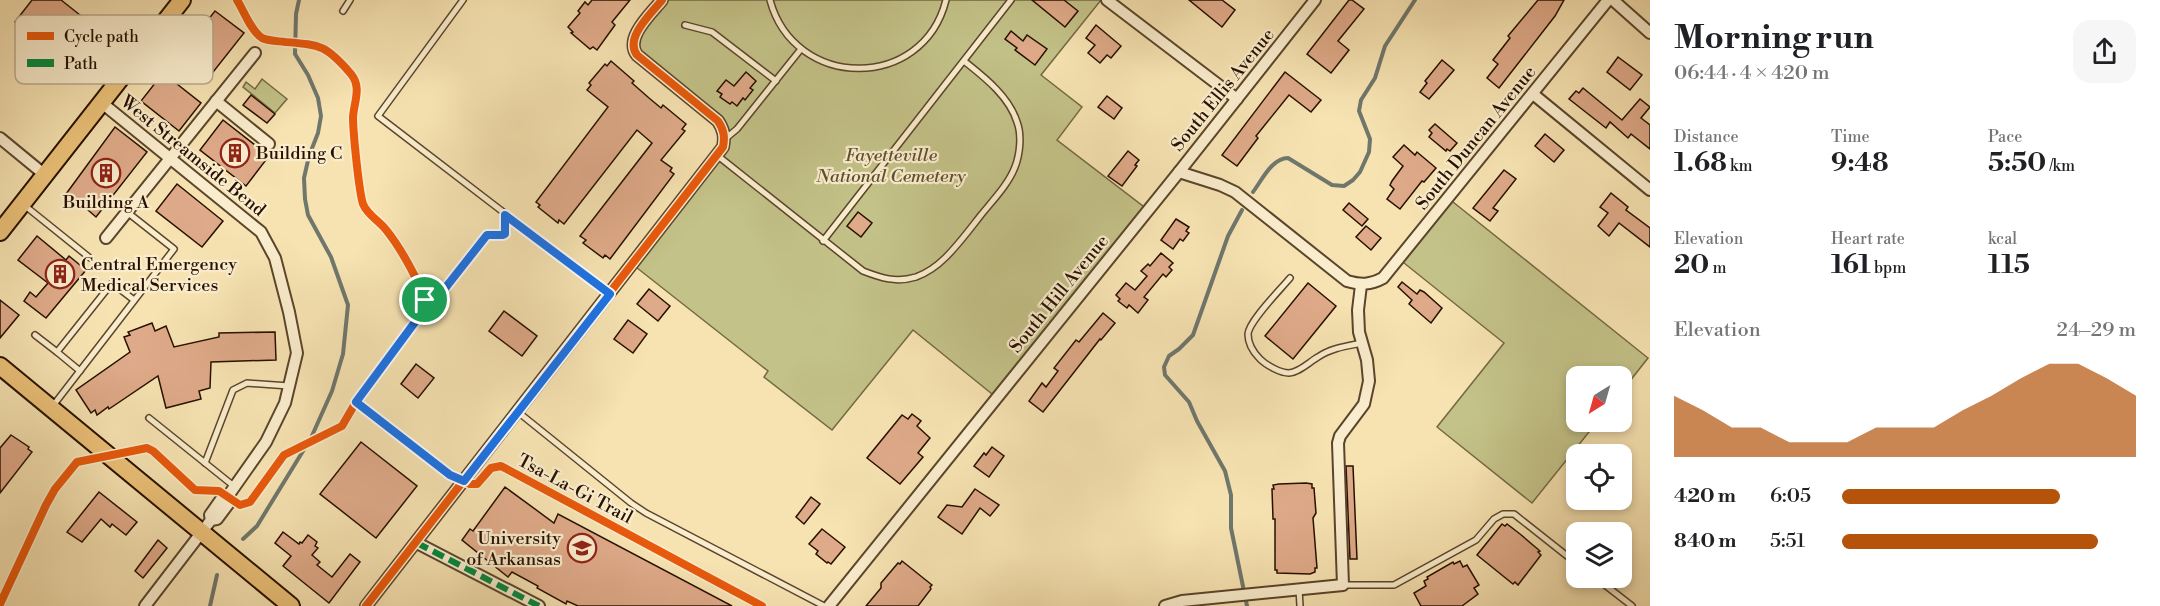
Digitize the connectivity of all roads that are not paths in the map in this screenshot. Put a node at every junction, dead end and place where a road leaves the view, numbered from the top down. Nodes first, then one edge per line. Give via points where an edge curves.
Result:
1 (182, 0) edge
2 (350, 0) edge
3 (463, 0) edge
4 (662, 0) edge
5 (770, 0) edge
6 (946, 0) edge
7 (1011, 0) edge
8 (1107, 0) edge
9 (1315, 0) edge
10 (1608, 0) edge
11 (1613, 0) edge
12 (343, 11) dead end
13 (170, 15) edge
14 (685, 25) dead end
15 (1650, 33) edge
16 (801, 49) junction
17 (255, 53) dead end
18 (964, 61) junction
19 (776, 81) junction
20 (117, 84) edge
21 (1533, 94) junction
22 (1237, 99) junction
23 (216, 102) junction
24 (102, 103) junction
25 (725, 139) junction
26 (2, 144) edge
27 (269, 144) dead end
28 (718, 156) junction
29 (171, 158) junction
30 (1179, 172) junction
31 (45, 175) junction
32 (1650, 190) edge
33 (23, 204) junction
34 (127, 212) junction
35 (0, 232) edge
36 (106, 238) dead end
37 (824, 241) junction
38 (90, 258) dead end
39 (1290, 278) dead end
40 (1361, 285) junction
41 (610, 294) junction
42 (134, 300) junction
43 (35, 335) dead end
44 (1362, 344) junction
45 (57, 352) junction
46 (0, 366) edge
47 (80, 370) junction
48 (289, 386) junction
49 (51, 408) junction
50 (518, 412) junction
51 (149, 418) dead end
52 (205, 463) junction
53 (235, 487) junction
54 (207, 527) junction
55 (417, 543) junction
56 (1566, 554) edge
57 (1343, 585) junction
58 (1609, 588) edge
59 (1299, 589) junction
60 (145, 606) edge
61 (291, 606) edge
62 (366, 606) edge
63 (539, 606) edge
64 (824, 606) edge
65 (829, 606) edge
66 (1165, 606) edge
67 (1300, 606) edge
68 (1632, 606) edge

1 - 13 main road
2 - 12 lane
3 - 41 lane via 378,116
4 - 25 street via 632,44 637,55 718,121
5 - 16 lane via 782,27
6 - 16 lane via 938,22 922,43 884,65 839,67
7 - 18 lane
8 - 22 street
9 - 22 street, South Ellis Avenue
10 - 21 street, South Duncan Avenue
11 - 15 street
14 - 19 lane via 712,32
16 - 19 lane
17 - 23 street
18 - 37 lane
18 - 37 lane via 1005,99 1018,123 1019,153 1007,182 945,258 917,276 886,280 863,271
19 - 25 lane
20 - 24 main road
21 - 32 street
21 - 40 street, South Duncan Avenue via 1383,278
22 - 30 street, South Ellis Avenue
23 - 27 street
23 - 29 street
24 - 29 street, West Streamside Bend
24 - 31 main road
25 - 28 street
26 - 31 street
28 - 37 lane
28 - 41 street
29 - 34 street
29 - 48 street, West Streamside Bend via 261,232 275,258 297,353
30 - 40 street via 1235,192 1347,281
30 - 65 street, South Hill Avenue
31 - 33 main road
33 - 35 main road
33 - 38 lane
34 - 36 street
34 - 42 lane via 174,249
39 - 44 lane via 1248,334 1251,349 1262,361 1289,373 1338,348
40 - 44 street via 1358,310
41 - 50 street
42 - 45 lane via 112,282
42 - 47 lane
43 - 45 lane
44 - 57 street via 1369,381 1364,404 1338,443
45 - 47 lane
46 - 49 main road
47 - 49 lane
48 - 52 lane via 247,383 233,390
48 - 53 street, West Streamside Bend via 266,442
49 - 54 main road
50 - 55 street
50 - 64 lane via 646,513
51 - 52 lane
52 - 53 lane
53 - 54 street, West Streamside Bend via 227,499 229,503
54 - 60 street, West Streamside Bend
54 - 61 main road
55 - 62 street
55 - 63 street
56 - 57 lane via 1514,514 1503,514 1476,540 1394,585
57 - 59 street
58 - 68 lane
59 - 66 street
59 - 67 lane

